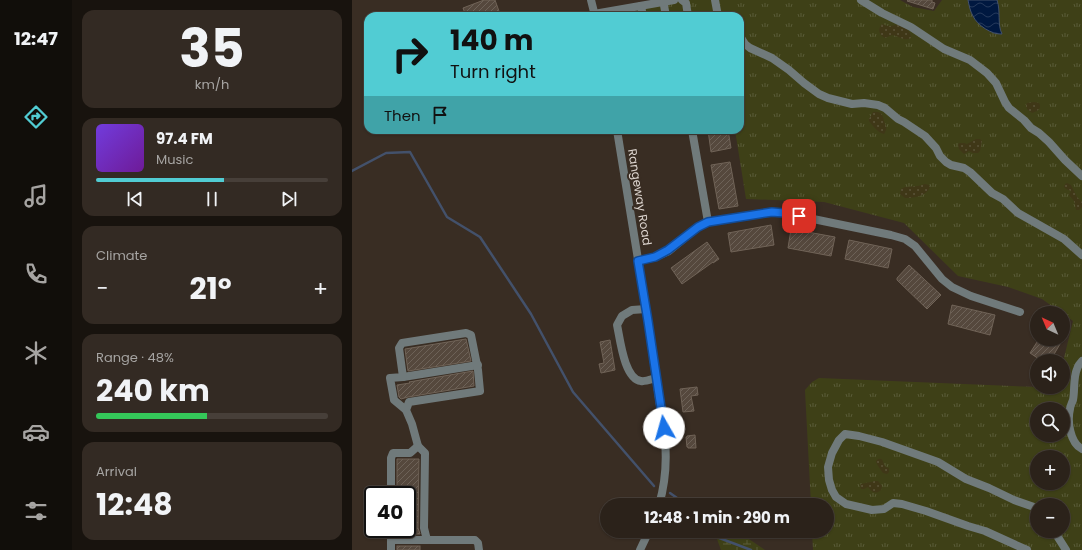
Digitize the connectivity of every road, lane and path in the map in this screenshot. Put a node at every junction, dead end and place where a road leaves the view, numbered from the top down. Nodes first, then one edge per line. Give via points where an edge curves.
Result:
1 (591, 0) edge
2 (674, 0) edge
3 (682, 0) edge
4 (715, 0) edge
5 (861, 0) edge
6 (663, 1) edge
7 (641, 6) junction
8 (593, 12) edge
9 (610, 12) edge
10 (642, 12) edge
11 (665, 12) edge
12 (687, 12) edge
13 (717, 12) edge
14 (744, 42) edge
15 (618, 134) edge
16 (693, 134) edge
17 (1082, 176) edge
18 (708, 222) junction
19 (1082, 255) edge
20 (638, 261) junction
21 (646, 309) junction
22 (1020, 312) dead end
23 (1082, 361) edge
24 (478, 365) junction
25 (403, 377) junction
26 (656, 378) junction
27 (406, 410) junction
28 (418, 446) junction
29 (1082, 449) edge
30 (391, 486) edge
31 (661, 498) edge
32 (1030, 506) edge
33 (646, 538) edge
34 (1058, 538) edge
35 (391, 540) joint
36 (427, 540) junction
37 (391, 550) edge
38 (479, 550) edge
39 (640, 550) edge
40 (1027, 550) edge
41 (1066, 550) edge

1 - 8 street
2 - 6 street
3 - 12 street via 686,3
4 - 13 street
5 - 17 street via 911,27 944,49 970,60 988,73 1009,108 1049,142
6 - 7 street
6 - 11 street
7 - 9 street
7 - 10 street
14 - 19 street via 790,70 819,94 852,104 878,105 885,108 925,136 946,162 970,172 1018,213 1064,239
15 - 20 street, Rangeway Road
16 - 18 street
18 - 20 street via 668,250 655,257
18 - 22 street via 772,212 898,236 915,246 942,279 952,287
20 - 21 street, Rangeway Road
21 - 26 street, Rangeway Road
21 - 26 street via 632,310 622,316 616,325 628,370 634,378 641,381
23 - 29 street via 1076,370 1069,421 1072,436
24 - 25 street
24 - 25 street via 471,335 466,333 402,343 398,348
24 - 27 street via 480,391 409,402
25 - 27 street via 390,378 394,400
26 - 31 street, Rangeway Road via 666,453 665,478
27 - 28 street
28 - 30 street via 410,453 393,453
28 - 36 street via 425,452 424,528
32 - 40 street via 966,479 938,462 859,436 845,434 832,453 828,467 832,490 836,497 846,504 872,510 884,509 893,503 902,504 985,531
33 - 39 street
34 - 41 street
35 - 36 street
35 - 37 street
36 - 38 street via 475,540

